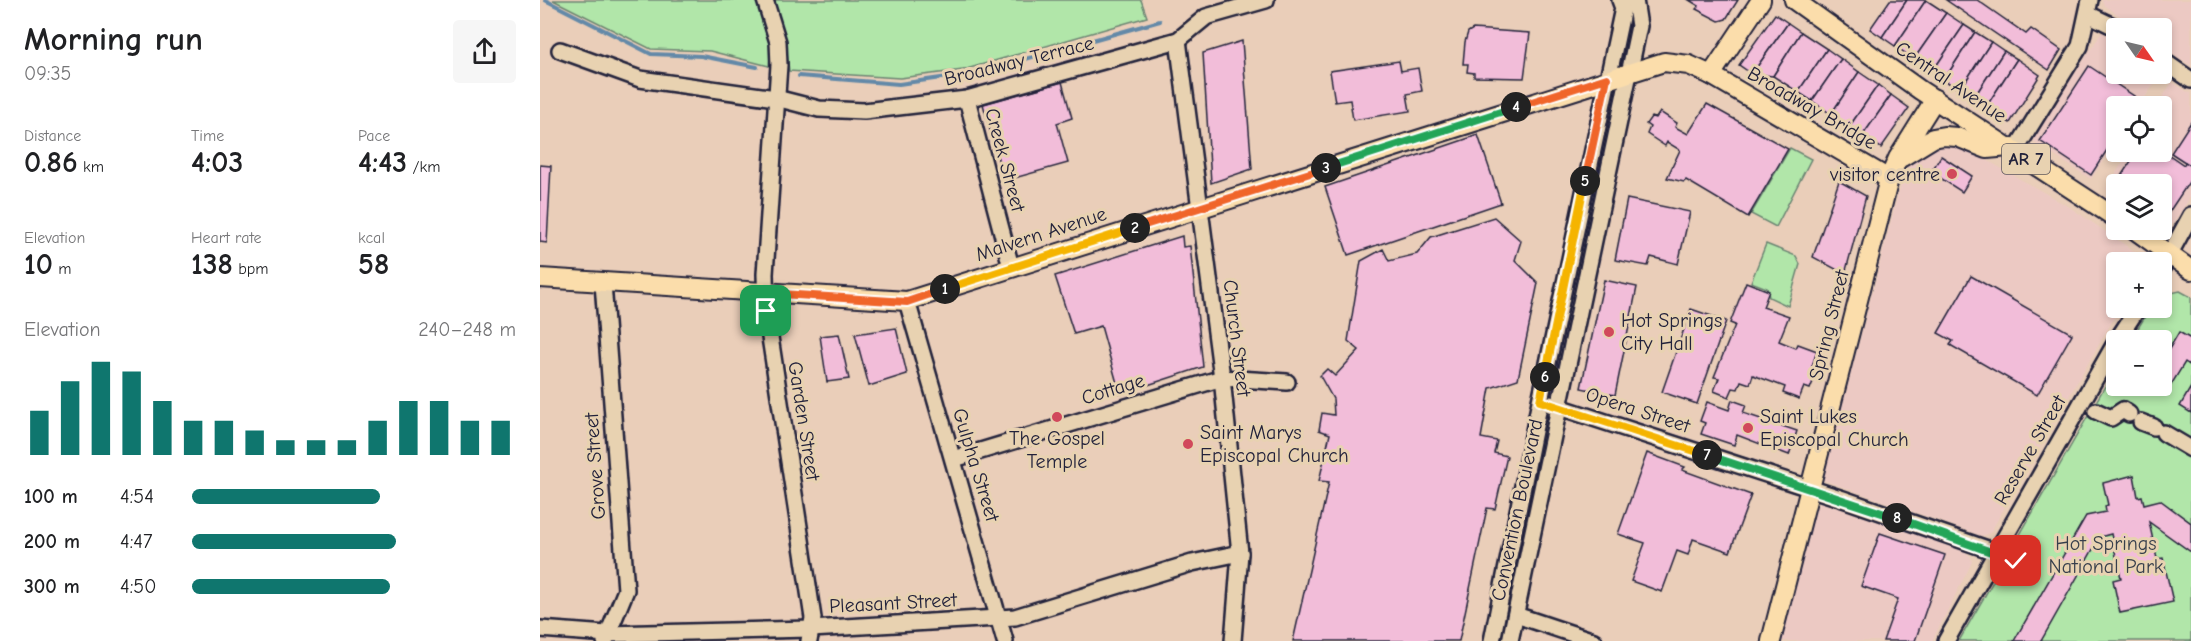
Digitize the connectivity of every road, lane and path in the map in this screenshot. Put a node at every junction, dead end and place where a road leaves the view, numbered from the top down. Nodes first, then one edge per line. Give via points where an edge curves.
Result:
1 (765, 0) edge
2 (1266, 0) edge
3 (1620, 0) edge
4 (1636, 0) edge
5 (1761, 0) edge
6 (1794, 0) edge
7 (2089, 7) edge
8 (2106, 20) edge
9 (1178, 40) junction
10 (561, 50) dead end
11 (2172, 67) edge
12 (1629, 71) junction
13 (1711, 75) junction
14 (1607, 78) junction
15 (2191, 80) edge
16 (776, 99) junction
17 (967, 99) junction
18 (1935, 99) junction
19 (2012, 149) junction
20 (1898, 159) junction
21 (1889, 179) junction
22 (1200, 208) junction
23 (2106, 211) edge
24 (2191, 215) edge
25 (2144, 240) edge
26 (2156, 252) edge
27 (2170, 252) edge
28 (2172, 263) edge
29 (1011, 267) junction
30 (2191, 270) edge
31 (540, 278) edge
32 (603, 283) junction
33 (765, 293) junction
34 (907, 302) junction
35 (2106, 360) edge
36 (1222, 378) junction
37 (1287, 382) dead end
38 (1540, 401) junction
39 (1560, 407) junction
40 (2096, 411) dead end
41 (2191, 449) edge
42 (954, 459) junction
43 (1810, 488) junction
44 (1996, 552) junction
45 (1240, 553) junction
46 (2026, 567) dead end
47 (1516, 615) junction
48 (999, 618) junction
49 (540, 629) edge
50 (810, 635) edge
51 (606, 638) edge
52 (1005, 641) edge
53 (1233, 641) edge
54 (1492, 641) edge
55 (1510, 641) edge
56 (1594, 641) edge
57 (1771, 641) edge
58 (1946, 641) edge

1 - 16 street, Garden Street via 778,42
2 - 9 street, Broadway Terrace via 1206,17
3 - 14 street, Convention Boulevard via 1623,8
4 - 12 street, Convention Boulevard via 1639,26
5 - 13 main road
6 - 18 main road, Central Avenue / AR 7
7 - 8 street
7 - 19 street via 2080,46
9 - 17 street, Broadway Terrace
9 - 22 street, Church Street
10 - 16 street, Broadway Terrace via 640,79
11 - 15 street
12 - 13 main road, Malvern Avenue via 1664,62 1689,65
12 - 14 main road, Malvern Avenue
12 - 39 street, Convention Boulevard
13 - 21 main road, Broadway Bridge
14 - 22 main road, Malvern Avenue
14 - 38 street, Convention Boulevard
16 - 17 street, Broadway Terrace via 819,110 864,111
16 - 33 street, Garden Street
17 - 29 street, Creek Street
18 - 19 main road, Central Avenue / AR 7
18 - 20 main road, Spring Street
19 - 20 main road via 1987,149 1958,137 1944,136 1933,138
19 - 23 main road, Central Avenue / AR 7
20 - 21 main road, Spring Street
21 - 43 main road, Spring Street
22 - 29 main road, Malvern Avenue
22 - 36 street, Church Street
24 - 27 street
25 - 26 main road
28 - 30 main road
29 - 34 main road, Malvern Avenue
31 - 32 main road, Malvern Avenue
32 - 33 main road, Malvern Avenue
32 - 51 street, Grove Street via 626,590
33 - 34 main road, Malvern Avenue
33 - 50 street, Garden Street via 813,618
34 - 42 street, Gulpha Street
35 - 44 street, Reserve Street
36 - 37 street, Cottage
36 - 42 street, Cottage
36 - 45 street, Church Street
38 - 39 street, Opera Street
38 - 54 street, Convention Boulevard
39 - 43 street, Opera Street
39 - 47 street, Convention Boulevard
40 - 41 street via 2111,418 2140,418
42 - 48 street, Gulpha Street
43 - 44 street, Opera Street
43 - 57 main road, Spring Street
44 - 46 street, Opera Street
44 - 58 street, Reserve Street
45 - 48 street, Pleasant Street via 1192,563 1015,617
45 - 53 street, Church Street
47 - 55 street, Convention Boulevard
47 - 56 street
48 - 50 street, Pleasant Street
48 - 52 street, Gulpha Street
49 - 51 street, Pleasant Street
50 - 51 street, Pleasant Street

